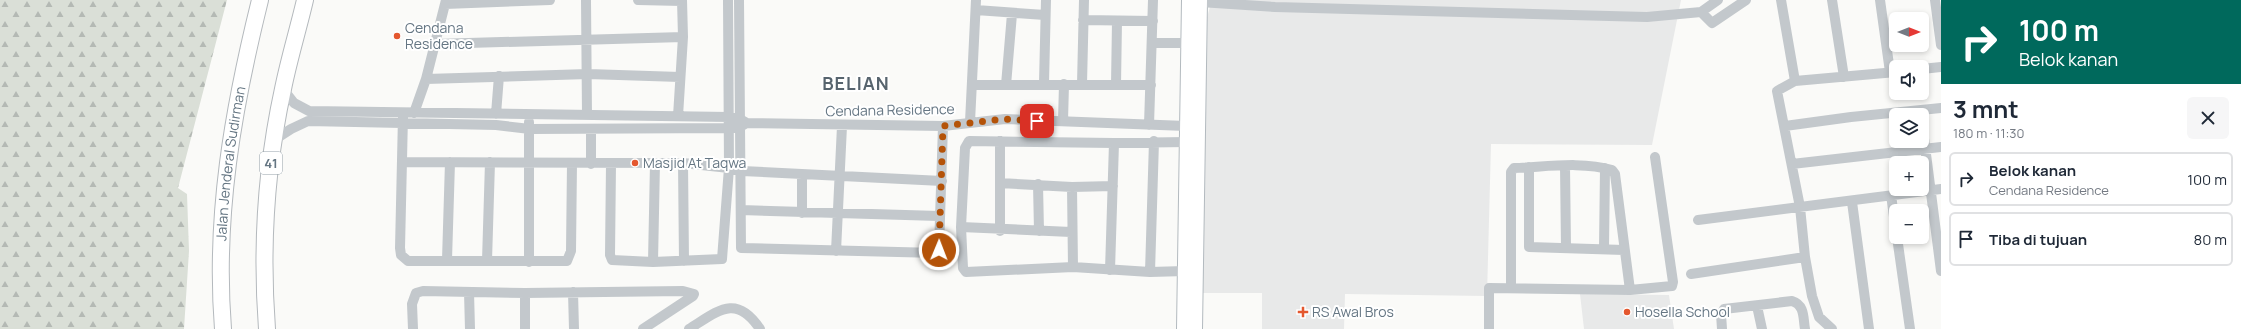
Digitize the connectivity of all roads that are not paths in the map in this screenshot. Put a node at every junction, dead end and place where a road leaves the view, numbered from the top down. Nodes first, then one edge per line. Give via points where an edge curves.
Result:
1 (260, 0) edge
2 (305, 0) edge
3 (550, 0) edge
4 (586, 0) edge
5 (638, 0) edge
6 (728, 0) edge
7 (738, 0) edge
8 (1046, 0) edge
9 (1084, 0) edge
10 (1153, 0) edge
11 (1703, 0) edge
12 (1718, 0) edge
13 (1746, 0) edge
14 (1781, 0) edge
15 (1832, 0) edge
16 (1880, 0) edge
17 (1935, 0) edge
18 (682, 1) edge
19 (1197, 1) edge
20 (445, 2) edge
21 (976, 5) edge
22 (1701, 12) junction
23 (1012, 14) junction
24 (1046, 15) junction
25 (1083, 20) junction
26 (1117, 21) junction
27 (1153, 21) junction
28 (683, 37) junction
29 (588, 38) junction
30 (434, 44) junction
31 (1153, 44) junction
32 (1189, 44) junction
33 (1941, 45) edge
34 (1891, 60) edge
35 (1941, 67) edge
36 (1929, 68) edge
37 (1889, 72) edge
38 (588, 74) junction
39 (499, 76) junction
40 (680, 77) junction
41 (1844, 77) junction
42 (426, 79) junction
43 (1794, 81) junction
44 (1044, 84) junction
45 (1064, 84) junction
46 (1082, 84) junction
47 (972, 85) junction
48 (1006, 85) junction
49 (1116, 85) junction
50 (1151, 85) junction
51 (283, 89) junction
52 (1941, 108) edge
53 (1929, 111) edge
54 (414, 113) junction
55 (496, 114) junction
56 (587, 115) junction
57 (1889, 115) edge
58 (309, 116) junction
59 (529, 116) junction
60 (678, 116) junction
61 (403, 117) junction
62 (729, 117) junction
63 (1064, 121) junction
64 (970, 122) junction
65 (739, 124) junction
66 (1149, 125) junction
67 (842, 126) junction
68 (943, 126) junction
69 (1186, 126) junction
70 (1785, 126) junction
71 (591, 128) junction
72 (530, 129) junction
73 (274, 140) junction
74 (1000, 141) junction
75 (1154, 141) junction
76 (1186, 142) junction
77 (1114, 144) junction
78 (1941, 147) edge
79 (1926, 149) junction
80 (1655, 157) dead end
81 (402, 162) junction
82 (450, 162) junction
83 (490, 162) junction
84 (530, 162) junction
85 (655, 163) junction
86 (683, 163) junction
87 (572, 164) junction
88 (591, 164) junction
89 (610, 164) junction
90 (1792, 164) junction
91 (1565, 166) junction
92 (1529, 167) junction
93 (729, 168) junction
94 (1605, 168) junction
95 (742, 171) junction
96 (802, 175) junction
97 (840, 177) junction
98 (1192, 177) junction
99 (942, 181) junction
100 (1000, 183) junction
101 (1038, 184) junction
102 (1113, 186) junction
103 (1072, 187) junction
104 (1941, 189) edge
105 (1930, 191) junction
106 (1891, 196) joint
107 (1852, 202) junction
108 (1892, 204) edge
109 (1800, 207) junction
110 (741, 210) junction
111 (802, 213) junction
112 (839, 213) junction
113 (939, 216) junction
114 (1698, 220) dead end
115 (961, 228) junction
116 (1000, 231) junction
117 (1039, 231) junction
118 (1071, 232) junction
119 (1898, 244) edge
120 (1566, 248) junction
121 (1604, 248) junction
122 (1624, 250) junction
123 (836, 251) junction
124 (1805, 257) junction
125 (447, 260) junction
126 (487, 261) junction
127 (684, 261) junction
128 (529, 262) junction
129 (653, 262) junction
130 (1073, 267) junction
131 (1110, 270) junction
132 (1185, 271) junction
133 (1941, 271) edge
134 (1150, 272) junction
135 (1691, 274) dead end
136 (1511, 288) junction
137 (1630, 290) junction
138 (469, 292) junction
139 (573, 292) junction
140 (525, 293) junction
141 (1757, 306) junction
142 (223, 329) edge
143 (267, 329) edge
144 (413, 329) edge
145 (470, 329) edge
146 (525, 329) edge
147 (574, 329) edge
148 (643, 329) edge
149 (689, 329) edge
150 (760, 329) edge
151 (1184, 329) edge
152 (1195, 329) edge
153 (1489, 329) edge
154 (1722, 329) edge
155 (1762, 329) edge
156 (1805, 329) edge
157 (1832, 329) edge
158 (1869, 329) edge
159 (1910, 329) edge

1 - 142 highway, Jalan Jenderal Sudirman via 225,176 220,254
2 - 51 highway, 41
3 - 20 street
4 - 29 street
5 - 18 street
6 - 62 street
7 - 65 street
8 - 24 street
9 - 25 street
10 - 27 street
11 - 22 street
12 - 22 street
13 - 22 street via 1712,22
14 - 43 street
15 - 41 street
16 - 34 street
17 - 33 street
18 - 28 street
19 - 22 street via 1275,7 1647,17
19 - 32 main road
19 - 98 main road
20 - 30 street
21 - 23 street
21 - 47 street
23 - 24 street
23 - 48 street
24 - 44 street
25 - 26 street
25 - 46 street
26 - 27 street
26 - 49 street
27 - 31 street
28 - 29 street
28 - 40 street
29 - 30 street
29 - 38 street
30 - 42 street
31 - 32 street
31 - 50 street
32 - 69 main road
35 - 36 street
37 - 41 street
38 - 39 street
38 - 40 street
38 - 56 street
39 - 42 street
39 - 55 street
40 - 60 street
41 - 43 street
42 - 54 street
43 - 70 street via 1777,92
44 - 45 street
44 - 48 street
45 - 46 street
45 - 63 street
46 - 49 street
47 - 48 street
47 - 64 street
49 - 50 street
50 - 66 street
51 - 58 street
51 - 73 highway, 41
52 - 53 street
54 - 55 street, Cendana Residence
54 - 61 street, Cendana Residence
55 - 59 street, Cendana Residence
56 - 59 street, Cendana Residence
56 - 60 street, Cendana Residence
57 - 70 street
58 - 61 street
58 - 73 street
59 - 72 street
60 - 62 street, Cendana Residence
61 - 72 street
61 - 81 street
62 - 65 street, Cendana Residence
63 - 64 street, Cendana Residence via 1004,119
63 - 66 street, Cendana Residence
64 - 68 street, Cendana Residence
65 - 67 street, Cendana Residence
65 - 71 street
65 - 93 street
65 - 95 street
66 - 69 street, Cendana Residence
67 - 68 street, Cendana Residence
67 - 97 street
68 - 99 street
69 - 76 main road
70 - 90 street
71 - 72 street
71 - 88 street
72 - 84 street
73 - 143 highway, 41 via 264,253
74 - 77 street
74 - 100 street
74 - 115 street via 970,140 966,143
75 - 76 street
75 - 77 street
75 - 134 street
76 - 98 main road
77 - 102 street
78 - 79 street
79 - 90 street
79 - 105 street
80 - 137 street via 1673,282 1669,288
81 - 82 street
81 - 125 street via 401,255 408,261
82 - 83 street
82 - 125 street
83 - 84 street
83 - 126 street
84 - 87 street
84 - 128 street
85 - 86 street
85 - 89 street
85 - 129 street
86 - 93 street
86 - 127 street
87 - 88 street
87 - 128 street via 571,256 564,262
88 - 89 street
89 - 129 street via 611,259
90 - 109 street
91 - 92 street
91 - 94 street
91 - 120 street
92 - 120 street via 1529,247
92 - 136 street via 1514,168 1511,172
93 - 95 street
93 - 127 street via 722,259
94 - 121 street
94 - 122 street via 1615,174
95 - 96 street
95 - 110 street
96 - 97 street
96 - 111 street
97 - 99 street
97 - 112 street
98 - 132 main road
98 - 152 main road
99 - 113 street
100 - 101 street
100 - 116 street
101 - 103 street
101 - 117 street
102 - 103 street
102 - 131 street
103 - 118 street
104 - 105 street
105 - 133 street
106 - 107 street
106 - 108 street
107 - 109 street
107 - 158 street
109 - 114 street
109 - 124 street
110 - 111 street
110 - 123 street via 741,248
111 - 112 street
112 - 113 street
112 - 123 street
113 - 123 street via 939,249 935,254
115 - 116 street
115 - 130 street via 963,268 966,272
116 - 117 street
117 - 118 street
118 - 130 street
119 - 159 street
120 - 121 street
121 - 122 street
122 - 137 street
124 - 135 street
124 - 157 street via 1816,312 1823,323
125 - 126 street
126 - 128 street
127 - 129 street
130 - 131 street
131 - 134 street
132 - 134 street
132 - 151 main road
136 - 137 street
136 - 153 street via 1489,288
138 - 140 street
138 - 144 street via 416,293 412,304
138 - 145 street
139 - 140 street
139 - 147 street
139 - 148 street via 683,291 694,294
140 - 146 street
141 - 154 street via 1724,309 1721,314
141 - 155 street
141 - 156 street via 1792,301 1798,303 1802,307
149 - 150 street via 722,309 731,307 744,311

